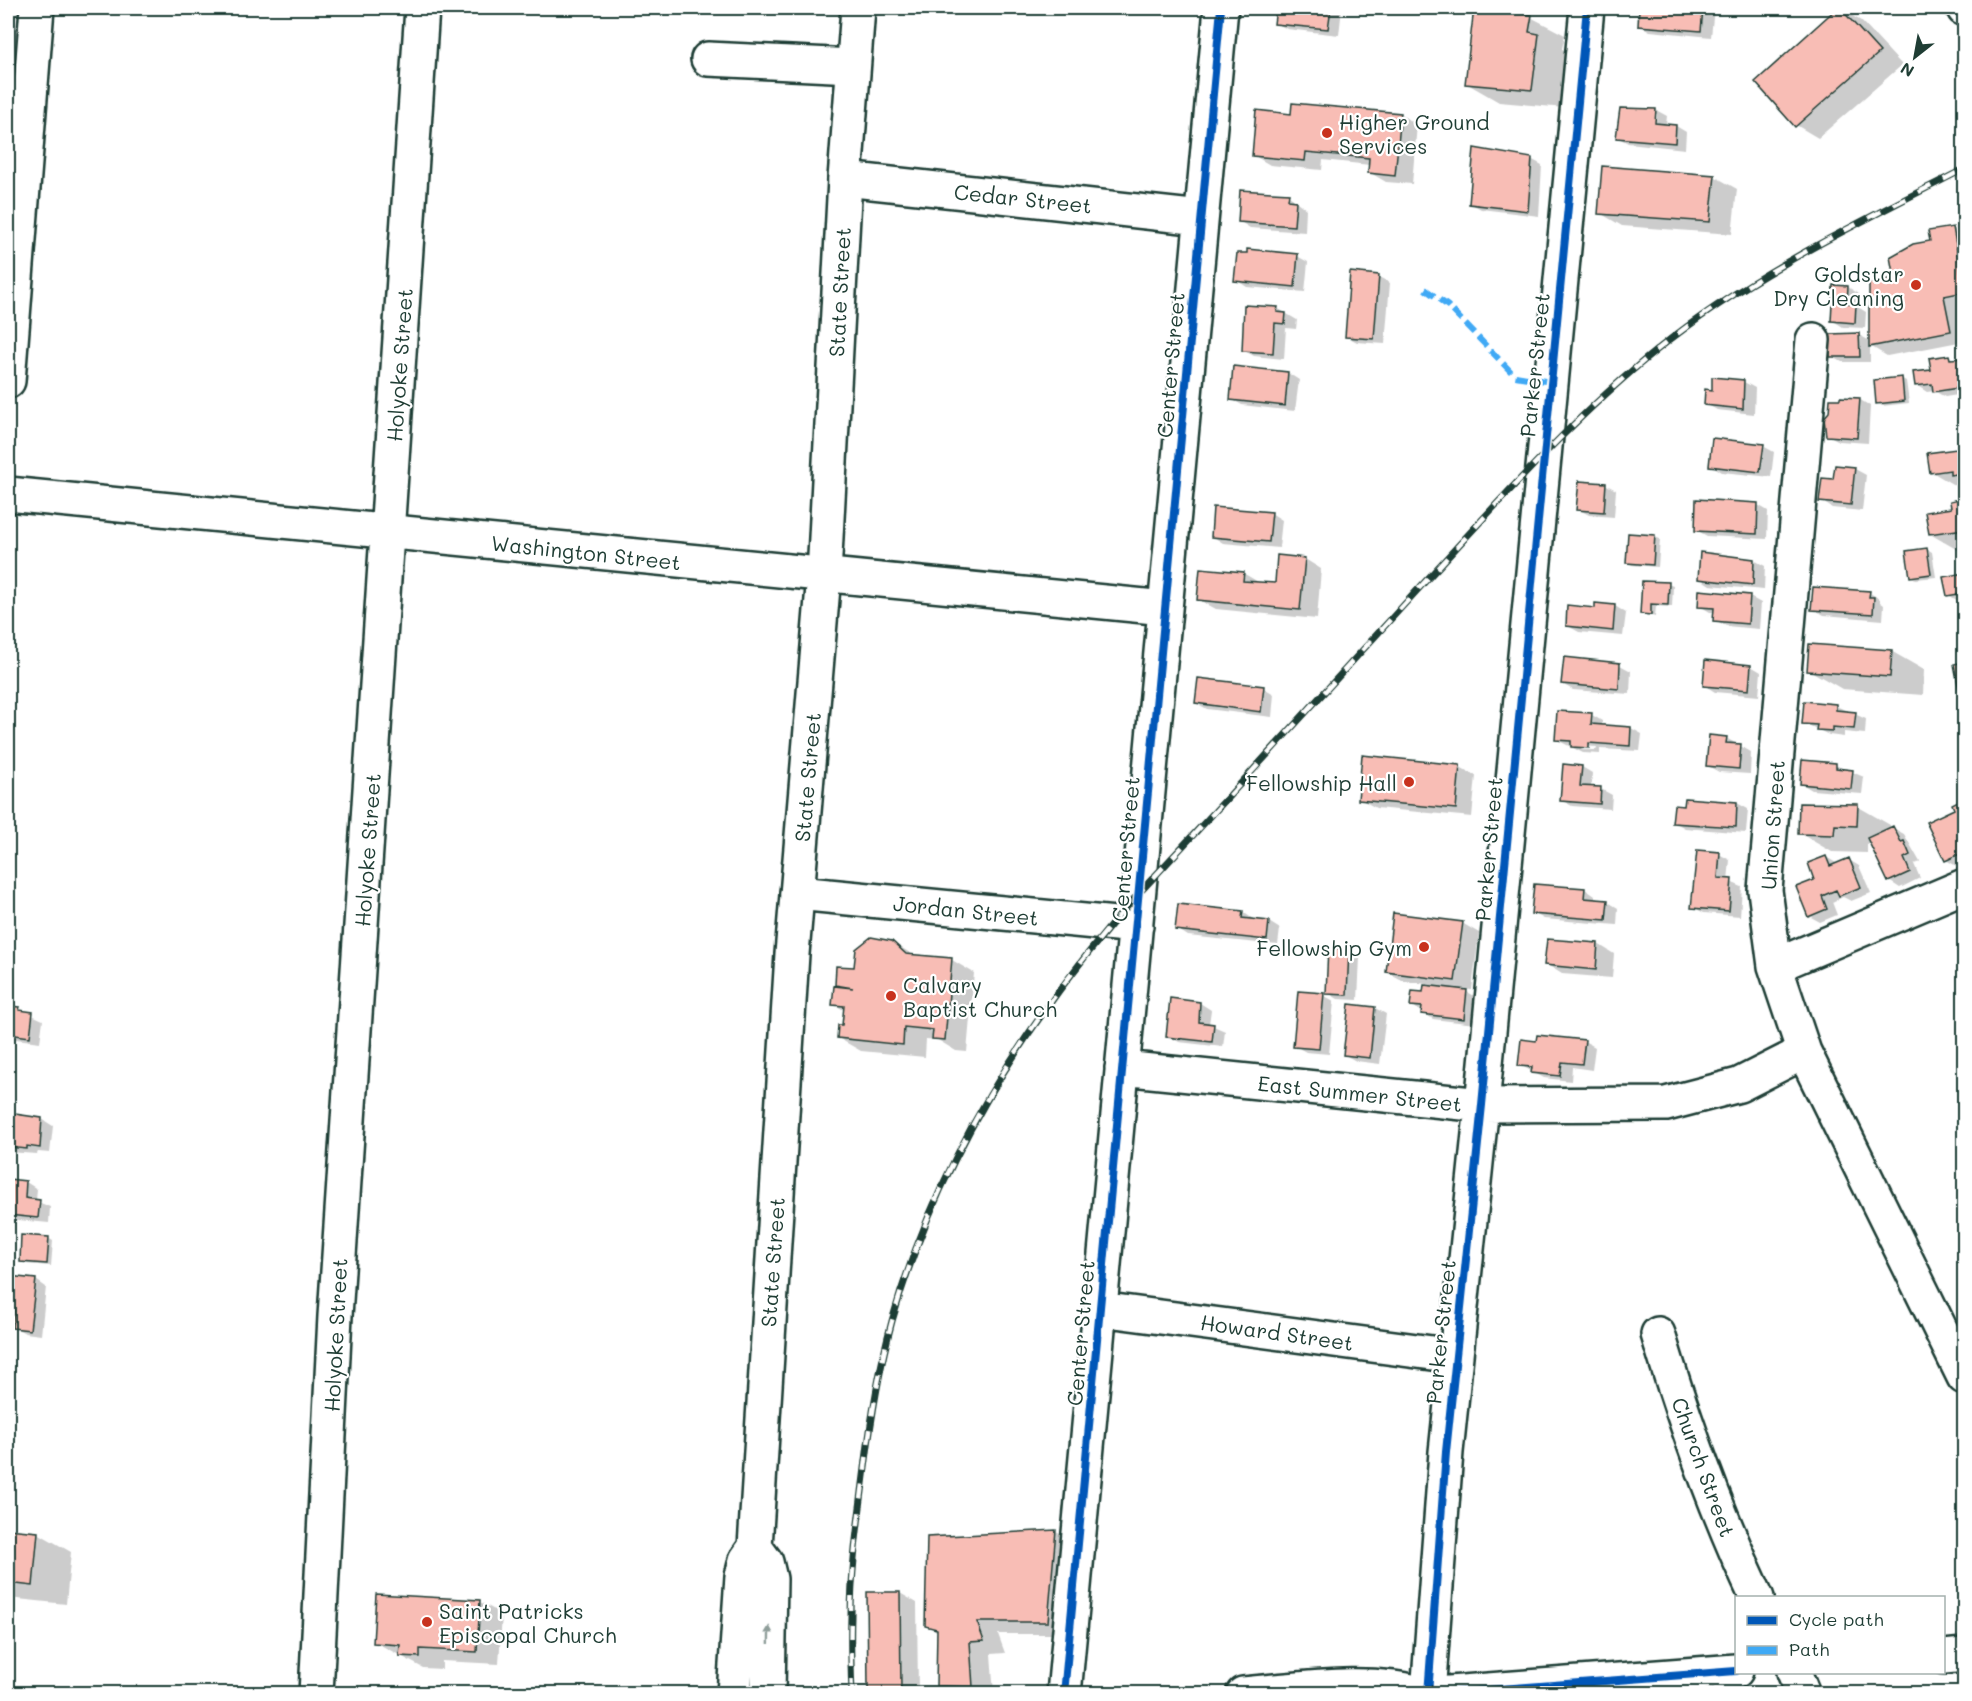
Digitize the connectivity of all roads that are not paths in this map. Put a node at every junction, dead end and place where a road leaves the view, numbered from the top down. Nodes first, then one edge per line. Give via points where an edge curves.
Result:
1 (37, 8) edge
2 (422, 8) edge
3 (858, 8) edge
4 (1221, 8) edge
5 (1587, 8) edge
6 (708, 59) dead end
7 (854, 66) junction
8 (845, 179) junction
9 (1201, 218) junction
10 (1813, 339) dead end
11 (8, 381) edge
12 (8, 494) edge
13 (388, 532) junction
14 (824, 575) junction
15 (1165, 608) junction
16 (1965, 886) edge
17 (797, 893) junction
18 (1136, 926) junction
19 (1775, 966) junction
20 (1804, 1052) junction
21 (1122, 1068) junction
22 (1482, 1105) junction
23 (1100, 1309) junction
24 (1658, 1334) dead end
25 (1455, 1356) junction
26 (1965, 1377) edge
27 (755, 1546) junction
28 (1756, 1596) edge
29 (1965, 1655) edge
30 (1945, 1657) edge
31 (1735, 1671) edge
32 (1795, 1674) edge
33 (316, 1694) edge
34 (734, 1694) edge
35 (768, 1694) edge
36 (1064, 1694) edge
37 (1243, 1694) edge
38 (1427, 1694) edge
39 (1436, 1694) edge
40 (1803, 1694) edge

1 - 11 street
2 - 13 street, Holyoke Street
3 - 7 street, State Street
4 - 9 street, Center Street
5 - 22 street, Parker Street
6 - 7 street
7 - 8 street, State Street
8 - 9 street, Cedar Street
8 - 14 street, State Street
9 - 15 street, Center Street
10 - 19 street, Union Street via 1765,890
12 - 13 street, Washington Street
13 - 14 street, Washington Street
13 - 33 street, Holyoke Street via 335,1316
14 - 15 street, Washington Street
14 - 17 street, State Street
15 - 18 street, Center Street
16 - 19 street
17 - 18 street, Jordan Street
17 - 27 street, State Street
18 - 21 street, Center Street
19 - 20 street, Union Street
20 - 22 street, East Summer Street via 1739,1085 1666,1104
20 - 26 street, Union Street
21 - 22 street, East Summer Street
21 - 23 street, Center Street
22 - 25 street, Parker Street
23 - 25 street, Howard Street
23 - 36 street, Center Street
24 - 28 street, Church Street via 1690,1433
25 - 38 street, Parker Street
27 - 34 street, State Street via 742,1576
35 -> 27 street, State Street via 770,1579
29 - 30 street
31 - 39 street
32 - 40 street
37 - 38 street via 1367,1685

